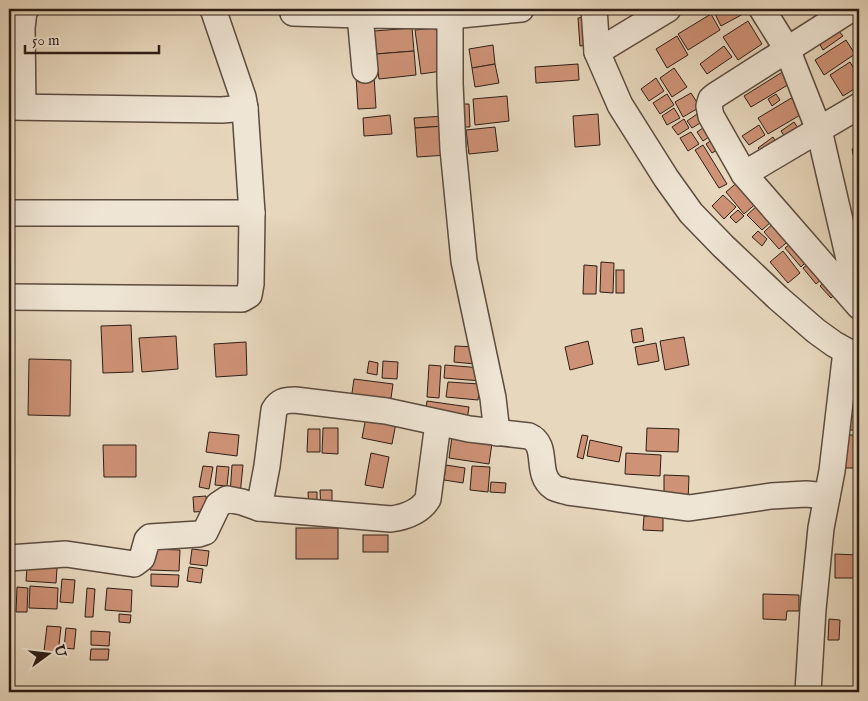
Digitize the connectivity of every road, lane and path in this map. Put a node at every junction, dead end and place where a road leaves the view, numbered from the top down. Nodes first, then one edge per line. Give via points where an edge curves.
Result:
1 (26, 9) edge
2 (213, 9) edge
3 (521, 9) edge
4 (594, 9) edge
5 (668, 9) edge
6 (762, 9) edge
7 (851, 9) edge
8 (294, 12) dead end
9 (360, 15) junction
10 (450, 16) junction
11 (787, 49) junction
12 (597, 52) junction
13 (365, 70) dead end
14 (859, 106) edge
15 (16, 107) edge
16 (245, 108) junction
17 (819, 130) junction
18 (744, 174) junction
19 (252, 212) junction
20 (9, 213) edge
21 (9, 298) edge
22 (859, 305) edge
23 (853, 354) edge
24 (438, 423) junction
25 (497, 433) junction
26 (827, 496) junction
27 (259, 508) junction
28 (9, 558) edge
29 (808, 692) edge

1 - 15 street
2 - 16 street
3 - 10 street
4 - 12 street
5 - 12 street
6 - 11 street
7 - 11 street
8 - 9 street
9 - 10 street
9 - 13 street
10 - 25 street via 453,149 464,261 493,398
11 - 17 street
11 - 18 street via 711,99 711,116
12 - 23 street via 620,105 691,213 778,298 816,331
14 - 17 street
15 - 16 street
16 - 19 street
17 - 18 street
17 - 22 street
18 - 22 street
19 - 20 street
19 - 21 street via 251,291 242,299
23 - 26 street
24 - 25 street
24 - 27 street via 428,499 411,514 391,519
24 - 27 street via 386,411 284,400 274,410
25 - 26 street via 535,438 540,444 544,475 551,486 568,492 690,508 771,496
26 - 29 street via 814,600
27 - 28 street via 227,499 218,505 205,532 150,537 142,558 134,564 66,554

